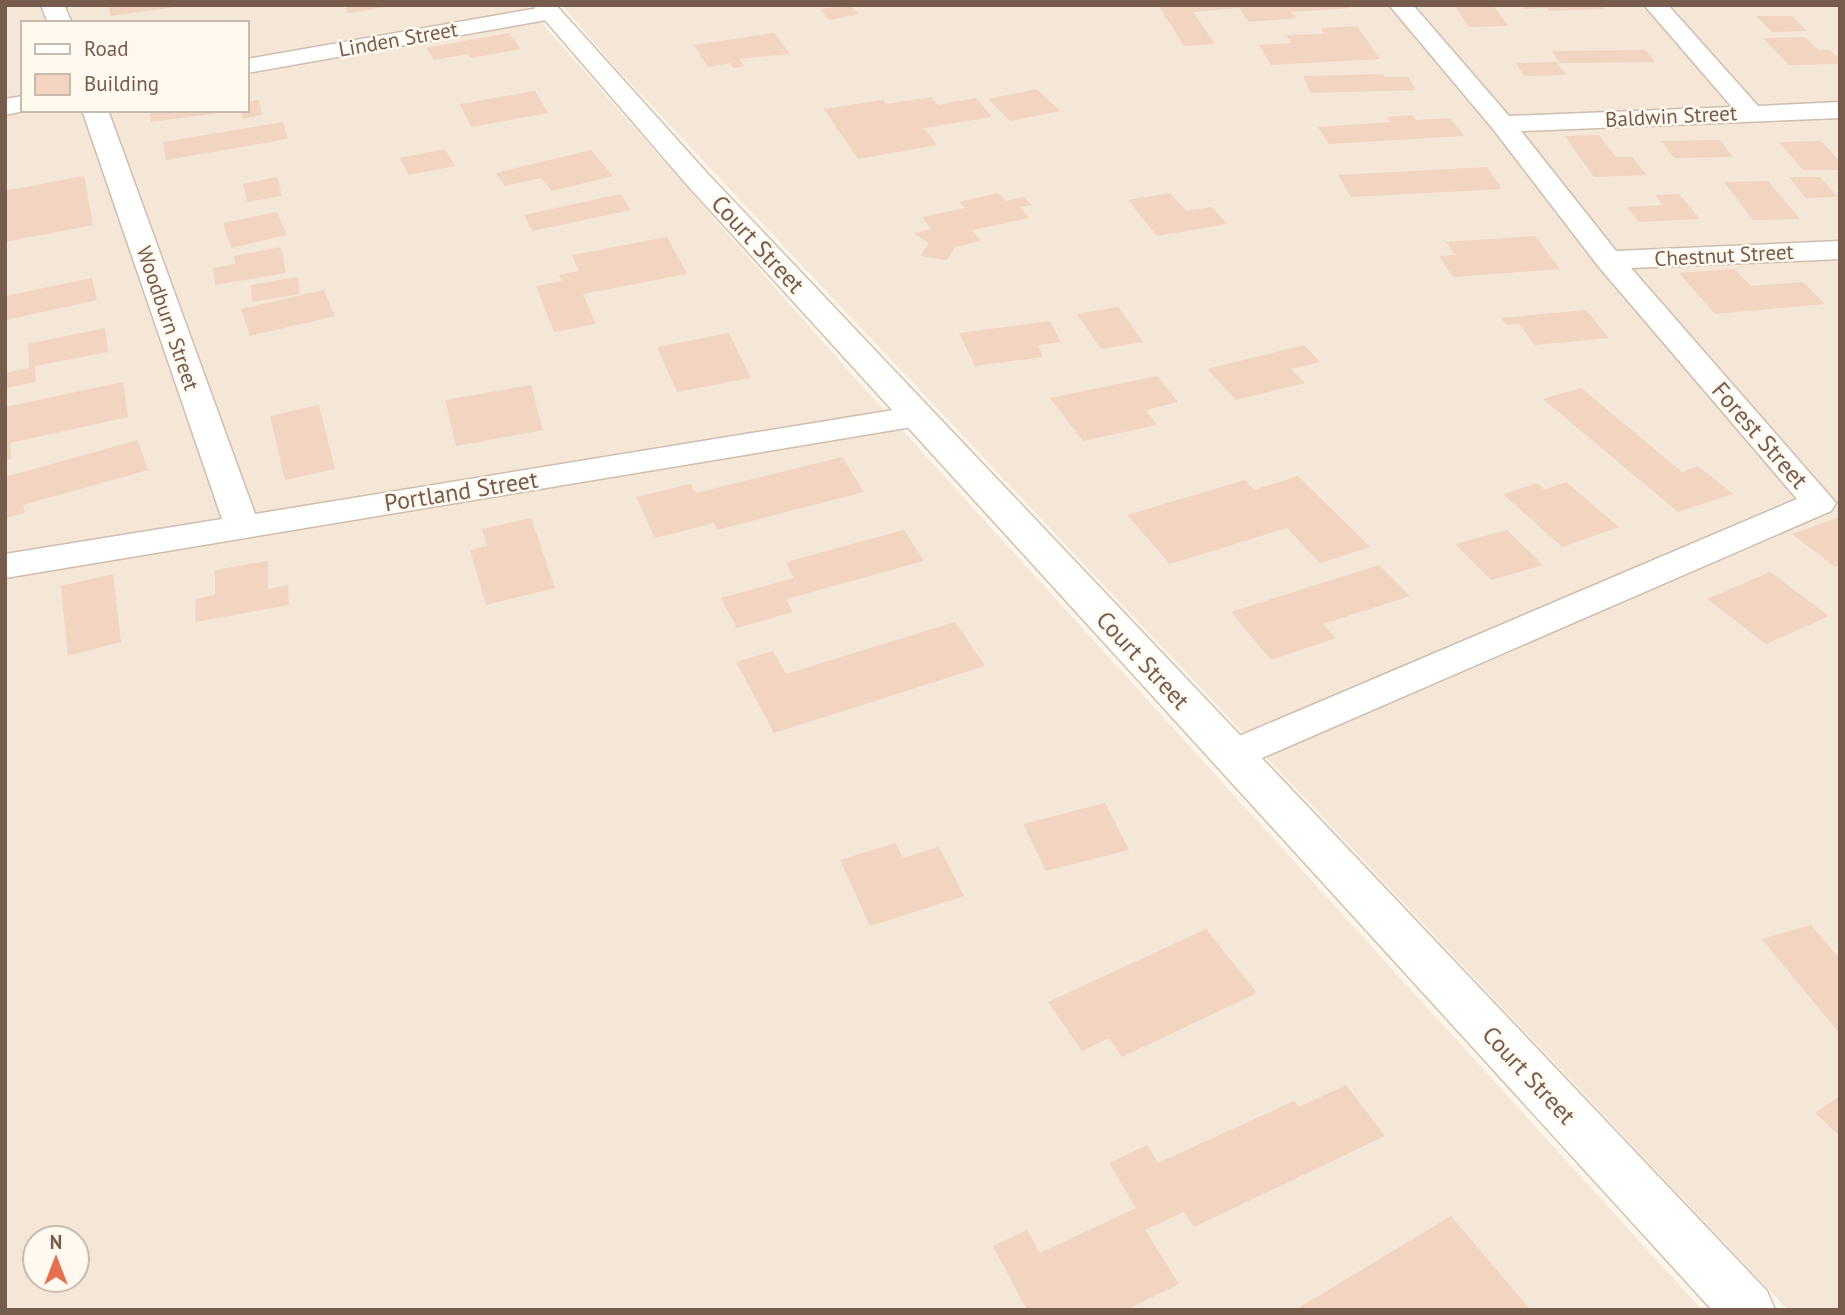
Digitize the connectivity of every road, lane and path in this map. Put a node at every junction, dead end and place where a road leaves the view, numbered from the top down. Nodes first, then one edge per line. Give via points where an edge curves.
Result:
1 (52, 5) edge
2 (1400, 5) edge
3 (1655, 5) edge
4 (546, 9) edge
5 (59, 21) edge
6 (248, 66) edge
7 (1840, 110) edge
8 (96, 112) edge
9 (1750, 112) junction
10 (1502, 124) junction
11 (1840, 250) edge
12 (1608, 260) junction
13 (918, 416) junction
14 (242, 527) junction
15 (5, 566) edge
16 (1233, 756) junction
17 (1748, 1310) edge

1 - 5 street
2 - 10 street, Forest Street
3 - 9 street
4 - 6 street, Linden Street
4 - 13 street, Court Street
7 - 9 street, Baldwin Street
8 - 14 street, Woodburn Street
9 - 10 street, Baldwin Street
10 - 12 street, Forest Street
11 - 12 street, Chestnut Street
12 - 16 street, Forest Street via 1819,503
13 - 14 street, Portland Street
13 - 16 street, Court Street
14 - 15 street, Portland Street
16 - 17 street, Court Street

